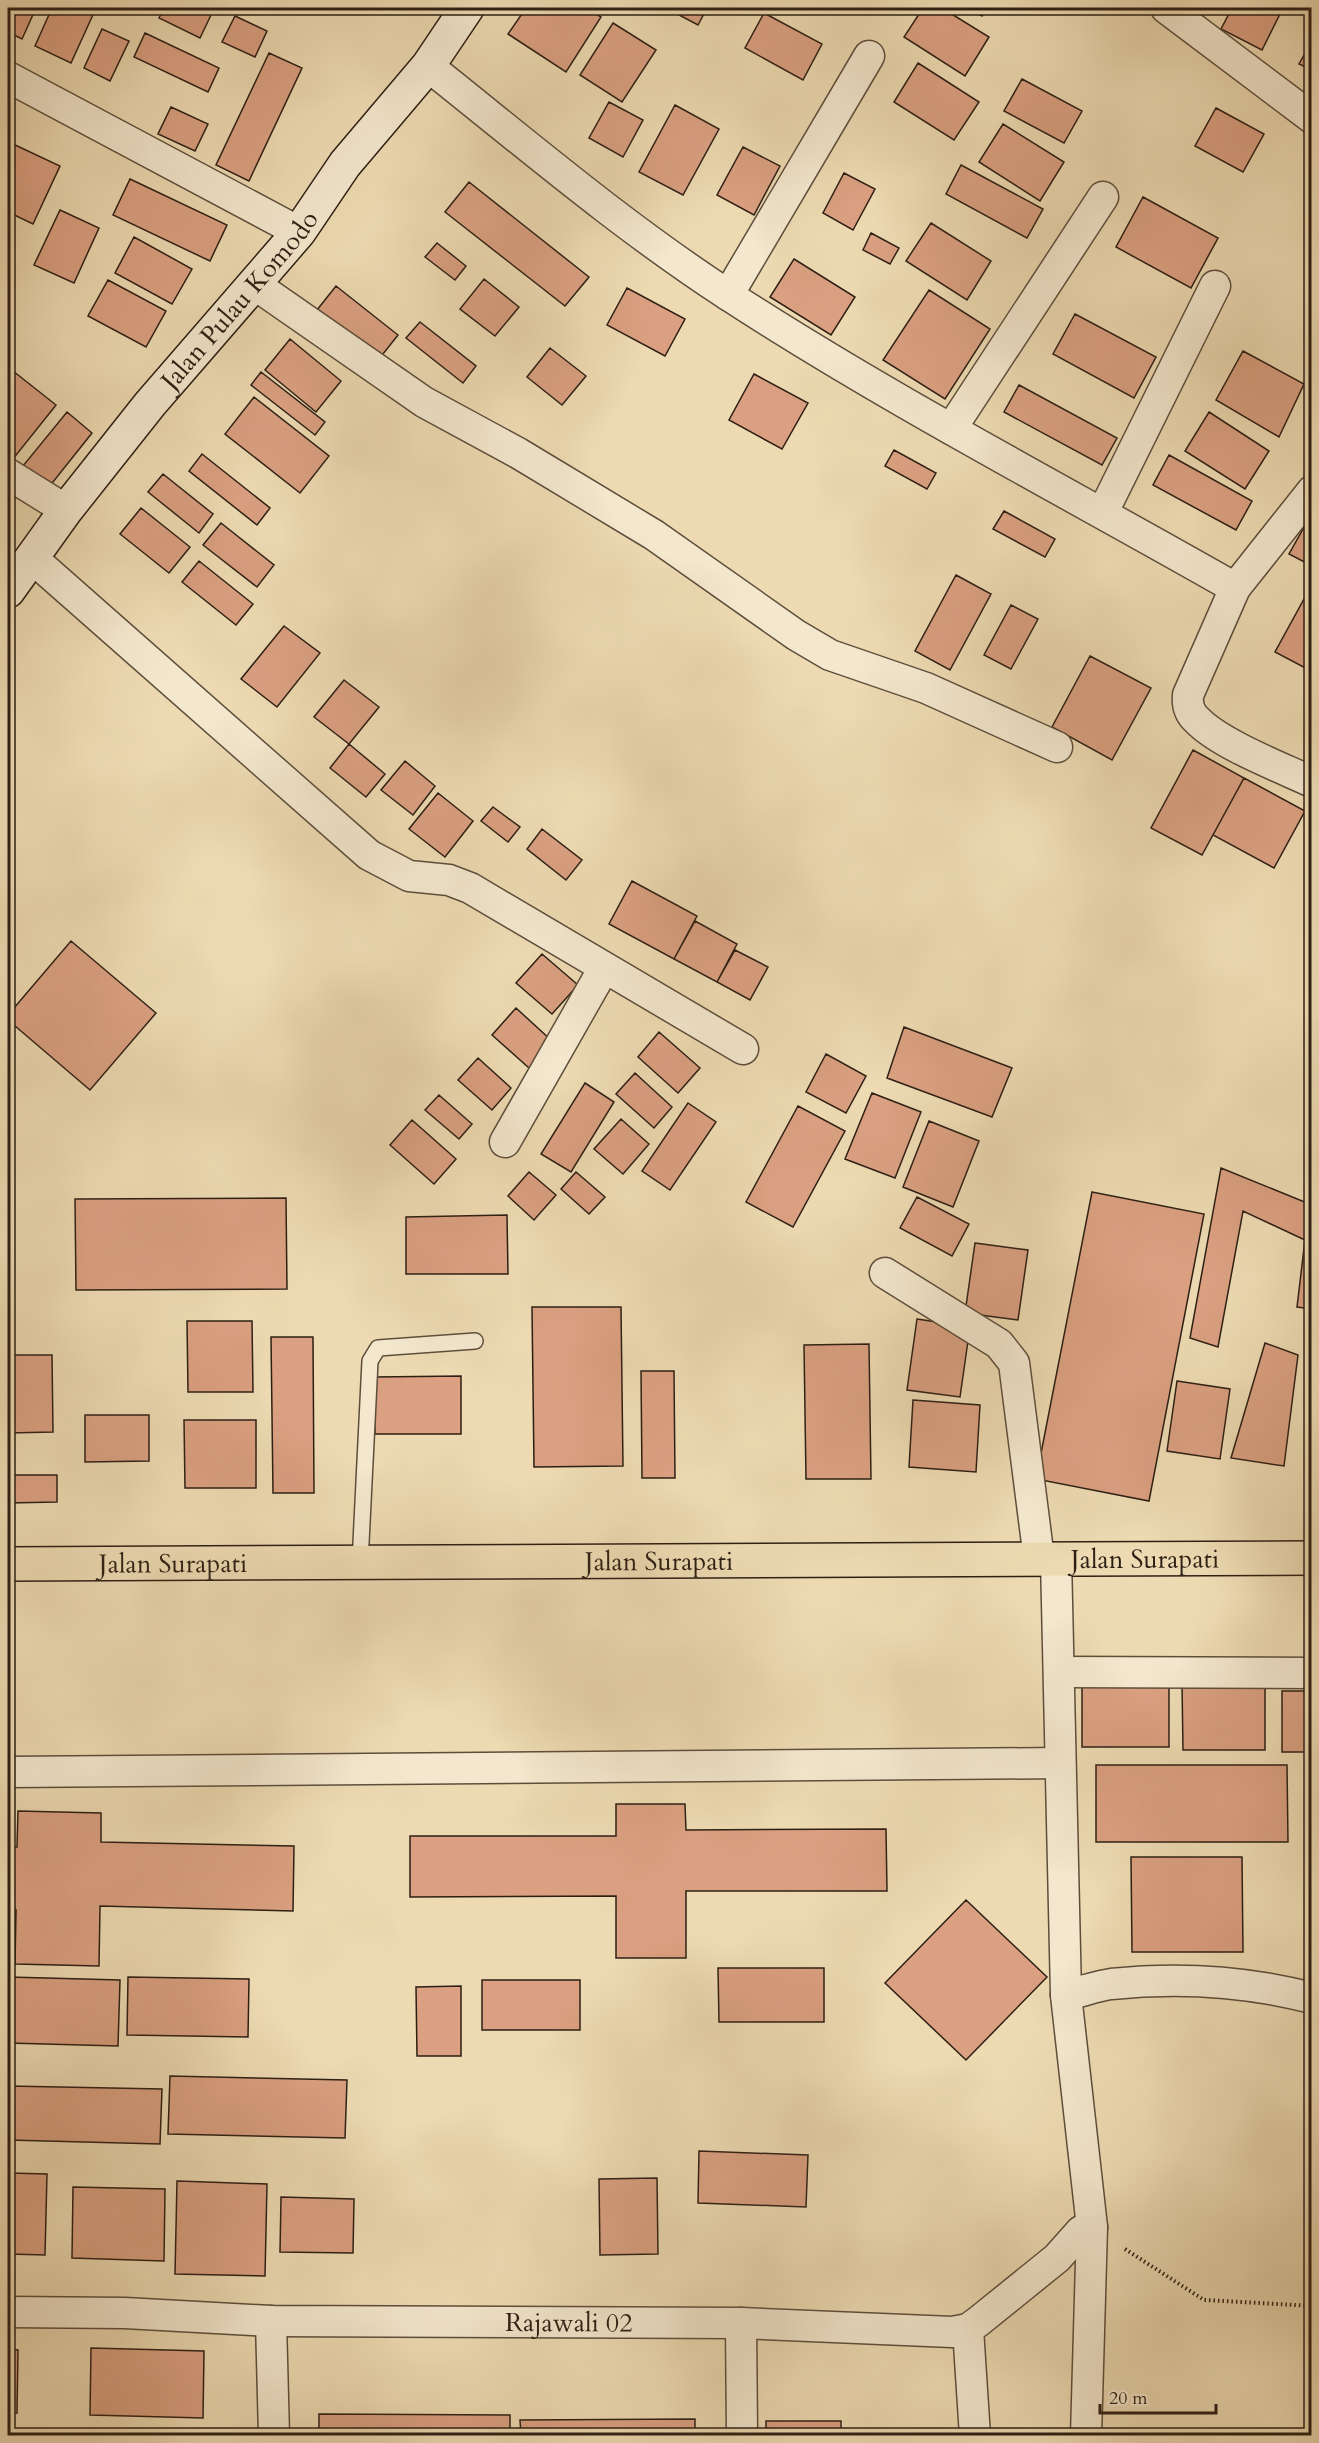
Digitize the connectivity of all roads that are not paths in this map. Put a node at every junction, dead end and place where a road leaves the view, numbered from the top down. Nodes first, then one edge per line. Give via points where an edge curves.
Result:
1 (1166, 8) edge
2 (460, 10) edge
3 (869, 56) dead end
4 (428, 66) junction
5 (8, 77) edge
6 (1311, 118) edge
7 (1103, 197) dead end
8 (299, 232) junction
9 (254, 284) junction
10 (1215, 286) dead end
11 (728, 295) junction
12 (951, 429) junction
13 (8, 474) edge
14 (1311, 491) edge
15 (66, 510) junction
16 (1103, 513) junction
17 (32, 558) junction
18 (1235, 588) junction
19 (8, 591) edge
20 (1057, 747) dead end
21 (1311, 782) edge
22 (604, 968) junction
23 (743, 1049) dead end
24 (505, 1142) dead end
25 (885, 1273) dead end
26 (475, 1341) dead end
27 (1311, 1558) edge
28 (1047, 1559) junction
29 (360, 1563) junction
30 (8, 1564) edge
31 (1060, 1672) junction
32 (1311, 1673) edge
33 (1060, 1763) junction
34 (8, 1772) edge
35 (1066, 1995) junction
36 (1311, 1998) edge
37 (1092, 2227) junction
38 (8, 2312) edge
39 (271, 2321) junction
40 (741, 2323) junction
41 (968, 2329) junction
42 (274, 2436) edge
43 (742, 2436) edge
44 (975, 2436) edge
45 (1086, 2436) edge

1 - 6 street
2 - 4 street, Jalan Pulau Komodo
3 - 11 street
4 - 8 street, Jalan Pulau Komodo via 345,164
4 - 11 street via 644,238
5 - 8 street
7 - 12 street
8 - 9 street, Jalan Pulau Komodo
9 - 15 street, Jalan Pulau Komodo via 150,404
9 - 20 street via 424,402 654,535 830,655 908,681
10 - 16 street
11 - 12 street
12 - 16 street
13 - 15 street
14 - 18 street
15 - 17 street, Jalan Pulau Komodo
16 - 18 street
17 - 19 street, Jalan Pulau Komodo
17 - 22 street via 369,855 409,876 449,880 470,888
18 - 21 street via 1187,705 1196,720 1219,737
22 - 23 street
22 - 24 street
25 - 28 street via 999,1344 1014,1363
26 - 29 lane via 378,1348 374,1353 370,1361
27 - 28 highway, Jalan Surapati
28 - 29 highway, Jalan Surapati
28 - 31 street
29 - 30 highway, Jalan Surapati
31 - 32 street
31 - 33 street
33 - 34 street
33 - 35 street
35 - 36 street via 1109,1984 1200,1980
35 - 37 street
37 - 41 street via 1082,2231 1057,2258
37 - 45 street
38 - 39 street, Rajawali 02 via 125,2313
39 - 40 street, Rajawali 02
39 - 42 street
40 - 41 street, Rajawali 02 via 952,2332
40 - 43 street
41 - 44 street

